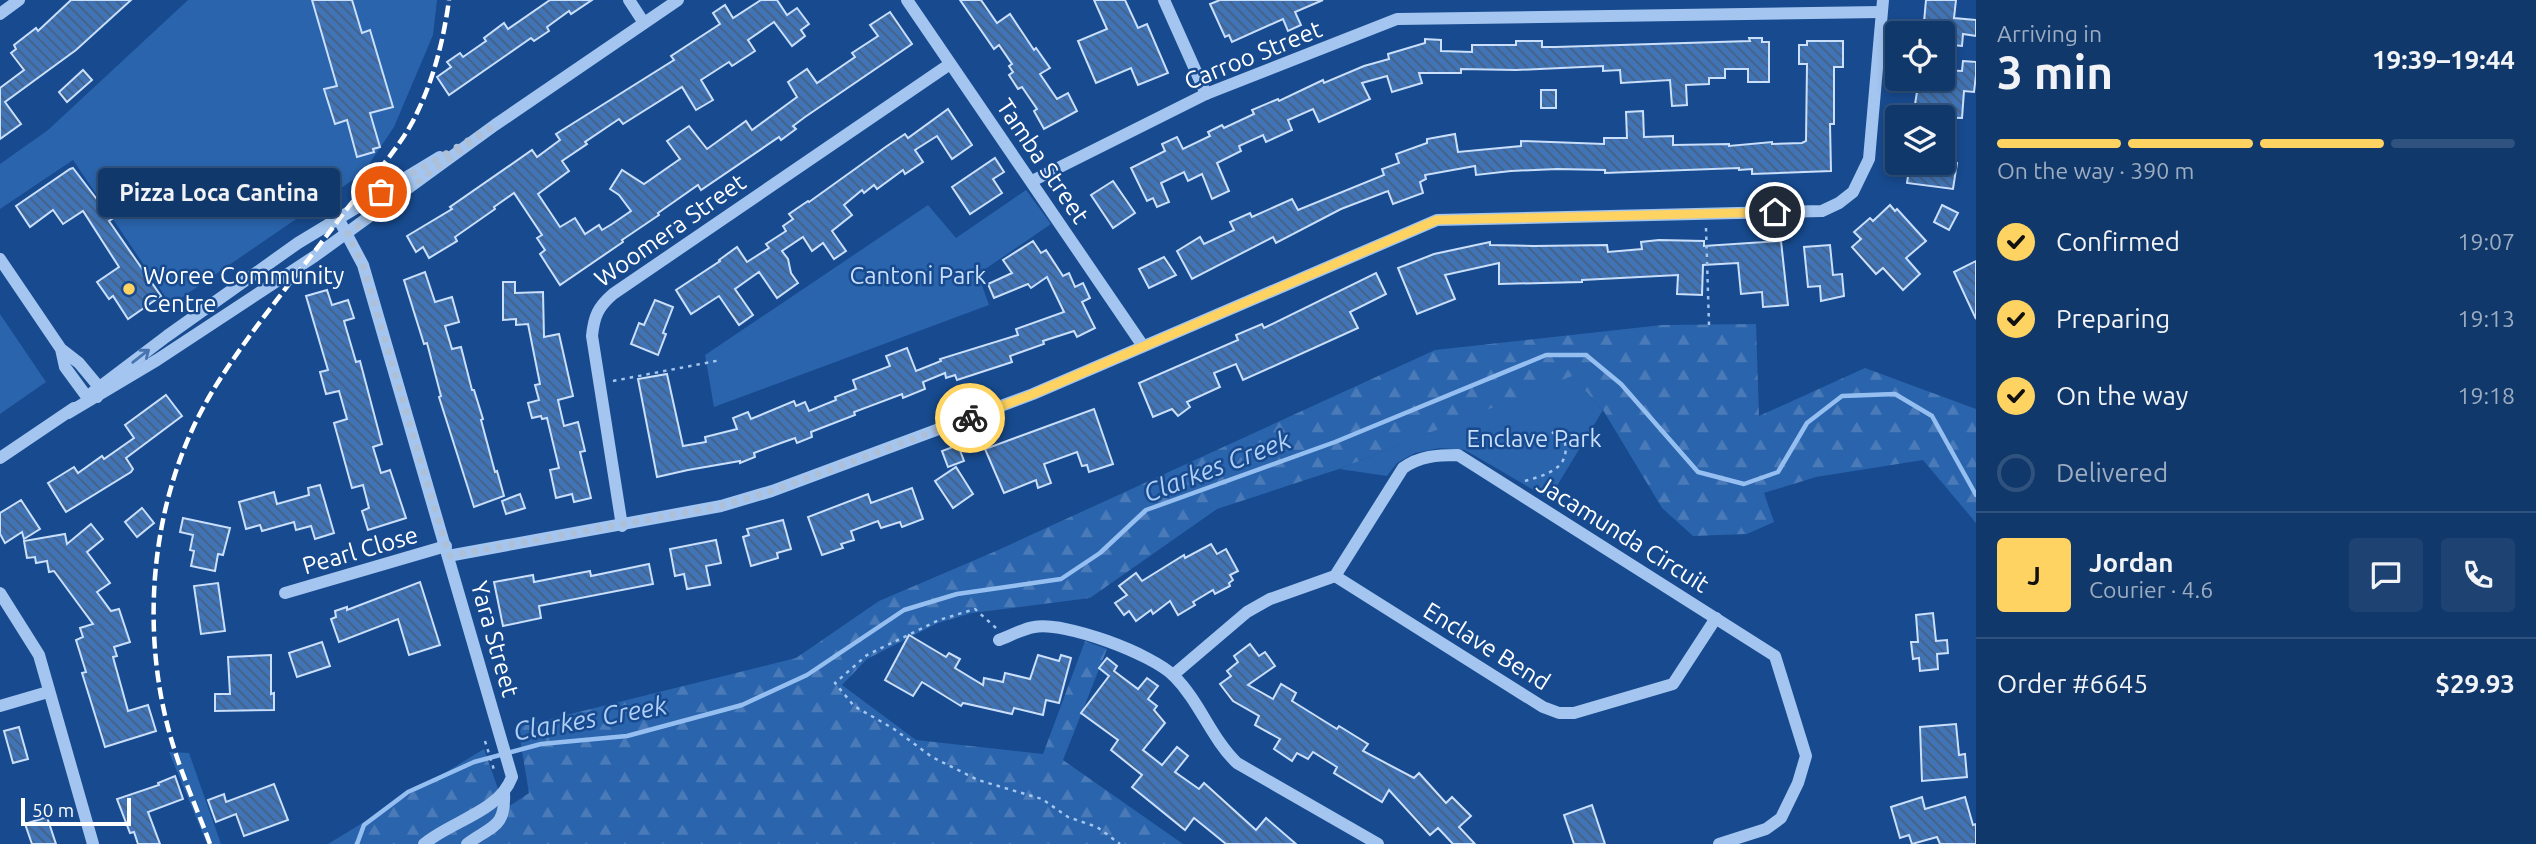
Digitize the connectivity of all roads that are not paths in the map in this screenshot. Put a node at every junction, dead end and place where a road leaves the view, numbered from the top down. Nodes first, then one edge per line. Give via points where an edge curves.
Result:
1 (19, 0) edge
2 (629, 0) edge
3 (678, 0) edge
4 (907, 0) edge
5 (1164, 0) edge
6 (1882, 6) edge
7 (0, 14) edge
8 (644, 23) junction
9 (950, 64) junction
10 (1206, 94) junction
11 (495, 125) junction
12 (1031, 181) junction
13 (338, 218) junction
14 (347, 234) junction
15 (0, 259) edge
16 (1143, 346) junction
17 (94, 394) junction
18 (0, 458) edge
19 (622, 526) junction
20 (447, 551) junction
21 (1335, 576) junction
22 (0, 593) edge
23 (285, 593) dead end
24 (1716, 618) junction
25 (1003, 639) road end
26 (1173, 675) junction
27 (48, 692) junction
28 (0, 706) edge
29 (504, 793) junction
30 (93, 844) edge
31 (424, 844) edge
32 (467, 844) edge
33 (1378, 844) edge
34 (1719, 844) edge

1 - 7 street
2 - 8 street
3 - 8 street
4 - 9 street, Tamba Street
5 - 10 street
6 - 10 street, Carroo Street via 1396,19
6 - 16 street, Pearl Close via 1869,159 1853,192 1822,211 1437,220
8 - 11 street
9 - 12 street, Tamba Street
9 - 19 street, Woomera Street via 600,305 593,318 592,336
10 - 12 street, Carroo Street
11 - 13 street
11 - 14 street
12 - 16 street, Tamba Street
13 - 14 street, Yara Street
17 -> 13 street via 264,266
14 - 17 street via 157,360
14 - 20 street, Yara Street via 363,265
15 - 17 street via 61,349 65,368
16 - 19 street, Pearl Close via 1033,394 772,491
17 - 18 street
19 - 20 street, Pearl Close
20 - 23 street, Pearl Close
20 - 29 street, Yara Street via 512,773
21 - 24 street, Enclave Bend via 1559,713 1574,713 1673,684
21 - 24 street, Jacamunda Circuit via 1403,468 1436,455 1458,455
21 - 26 street via 1270,599 1248,612
22 - 27 street via 39,655
24 - 34 street, Jacamunda Circuit via 1775,656 1806,755 1781,818 1766,830
25 - 26 street via 1035,626 1083,632 1142,656
26 - 33 street via 1237,764
27 - 28 street
27 - 30 street
29 - 31 street
29 - 32 street via 505,809 499,824

